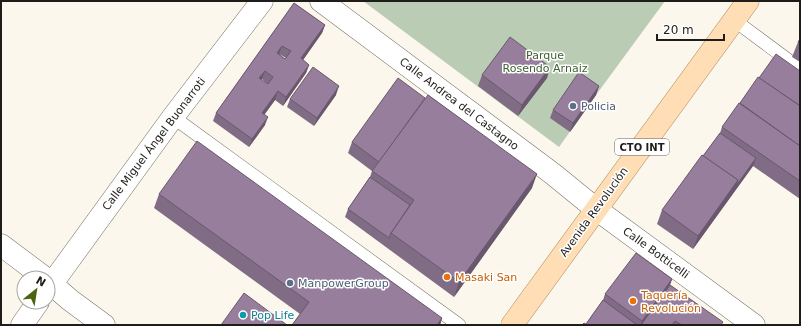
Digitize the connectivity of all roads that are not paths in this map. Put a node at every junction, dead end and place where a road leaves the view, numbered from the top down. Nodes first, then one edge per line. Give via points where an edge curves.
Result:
1 (262, 1) edge
2 (321, 1) edge
3 (748, 1) edge
4 (734, 20) junction
5 (800, 69) edge
6 (173, 117) junction
7 (596, 209) junction
8 (1, 245) edge
9 (32, 270) edge
10 (56, 272) edge
11 (56, 289) edge
12 (32, 310) edge
13 (22, 325) edge
14 (104, 325) edge
15 (459, 325) edge
16 (512, 325) edge
17 (754, 325) edge

1 - 6 street, Calle Miguel Ángel Buonarroti
2 - 7 street, Calle Andrea del Castagno
3 - 4 main road, Avenida Revolución / CTO INT
4 - 5 lane
4 - 7 main road, Avenida Revolución / CTO INT
6 - 10 street, Calle Miguel Ángel Buonarroti
6 - 15 lane
7 - 16 main road, Avenida Revolución / CTO INT
7 - 17 street, Calle Botticelli
8 - 9 street
11 - 14 street
12 - 13 street

